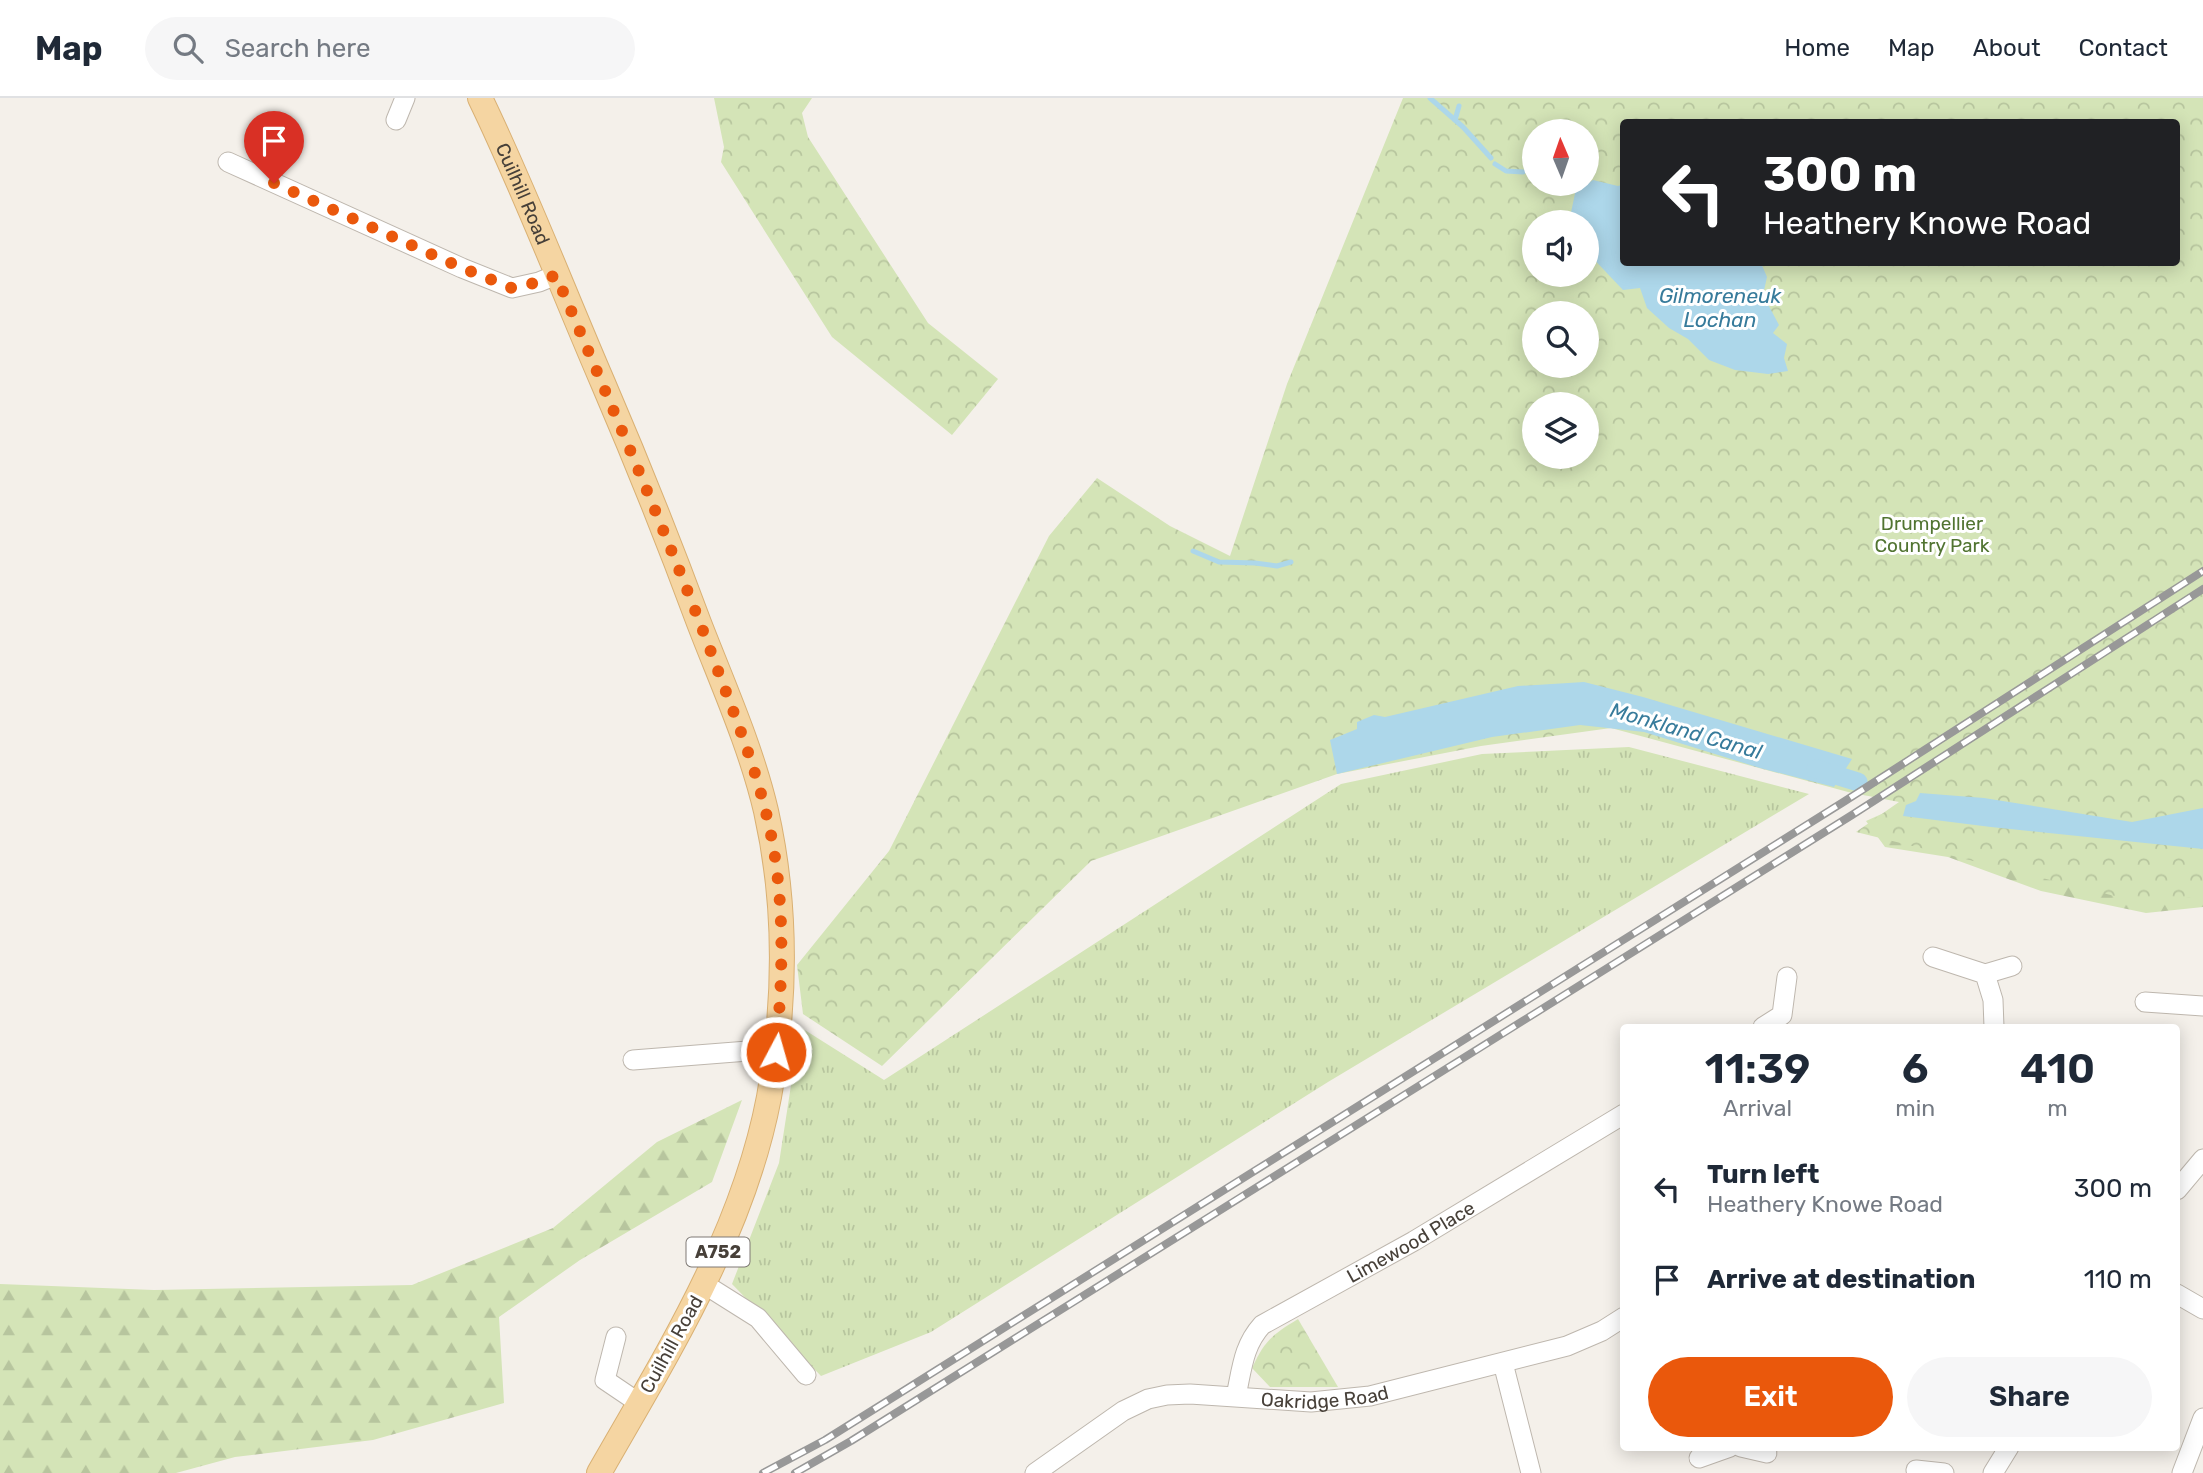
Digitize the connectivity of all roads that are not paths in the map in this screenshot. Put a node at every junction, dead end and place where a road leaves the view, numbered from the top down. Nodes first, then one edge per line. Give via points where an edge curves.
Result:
1 (405, 98) edge
2 (480, 98) edge
3 (396, 120) dead end
4 (228, 162) dead end
5 (556, 275) junction
6 (1933, 957) dead end
7 (2012, 966) dead end
8 (1985, 974) junction
9 (1787, 976) dead end
10 (2145, 1003) dead end
11 (2203, 1006) edge
12 (1768, 1024) edge
13 (1994, 1024) edge
14 (776, 1052) junction
15 (633, 1060) dead end
16 (1620, 1116) edge
17 (2203, 1159) edge
18 (2180, 1186) edge
19 (704, 1284) junction
20 (2180, 1296) edge
21 (2203, 1309) edge
22 (1620, 1320) edge
23 (616, 1337) dead end
24 (1503, 1363) junction
25 (806, 1375) dead end
26 (1236, 1396) junction
27 (639, 1404) junction
28 (2203, 1418) edge
29 (1719, 1451) edge
30 (1762, 1451) edge
31 (2006, 1451) edge
32 (1767, 1452) dead end
33 (1699, 1458) dead end
34 (1916, 1470) dead end
35 (599, 1473) edge
36 (1035, 1473) edge
37 (1531, 1473) edge
38 (1944, 1473) edge
39 (1993, 1473) edge
40 (2182, 1473) edge

1 - 3 street
2 - 5 main road, Cuilhill Road / A752
4 - 5 street via 512,288
5 - 14 main road, Cuilhill Road / A752 via 625,436 755,771 779,892 782,951
6 - 8 street
7 - 8 street
8 - 13 street
9 - 12 street via 1782,1015
10 - 11 street
14 - 15 street
14 - 19 main road, Cuilhill Road / A752 via 752,1163
16 - 26 street, Limewood Place via 1414,1241 1262,1325 1245,1351
17 - 18 street
19 - 25 street via 758,1318
19 - 27 main road, Cuilhill Road / A752
20 - 21 street
22 - 24 street, Oakridge Road via 1576,1343
23 - 27 street via 605,1380
24 - 26 street, Oakridge Road via 1339,1401
24 - 37 street
26 - 36 street, Oakridge Road via 1191,1394 1148,1399 1123,1411
27 - 35 main road, Cuilhill Road / A752
28 - 40 street
29 - 33 street
30 - 32 street
31 - 39 street
34 - 38 street

